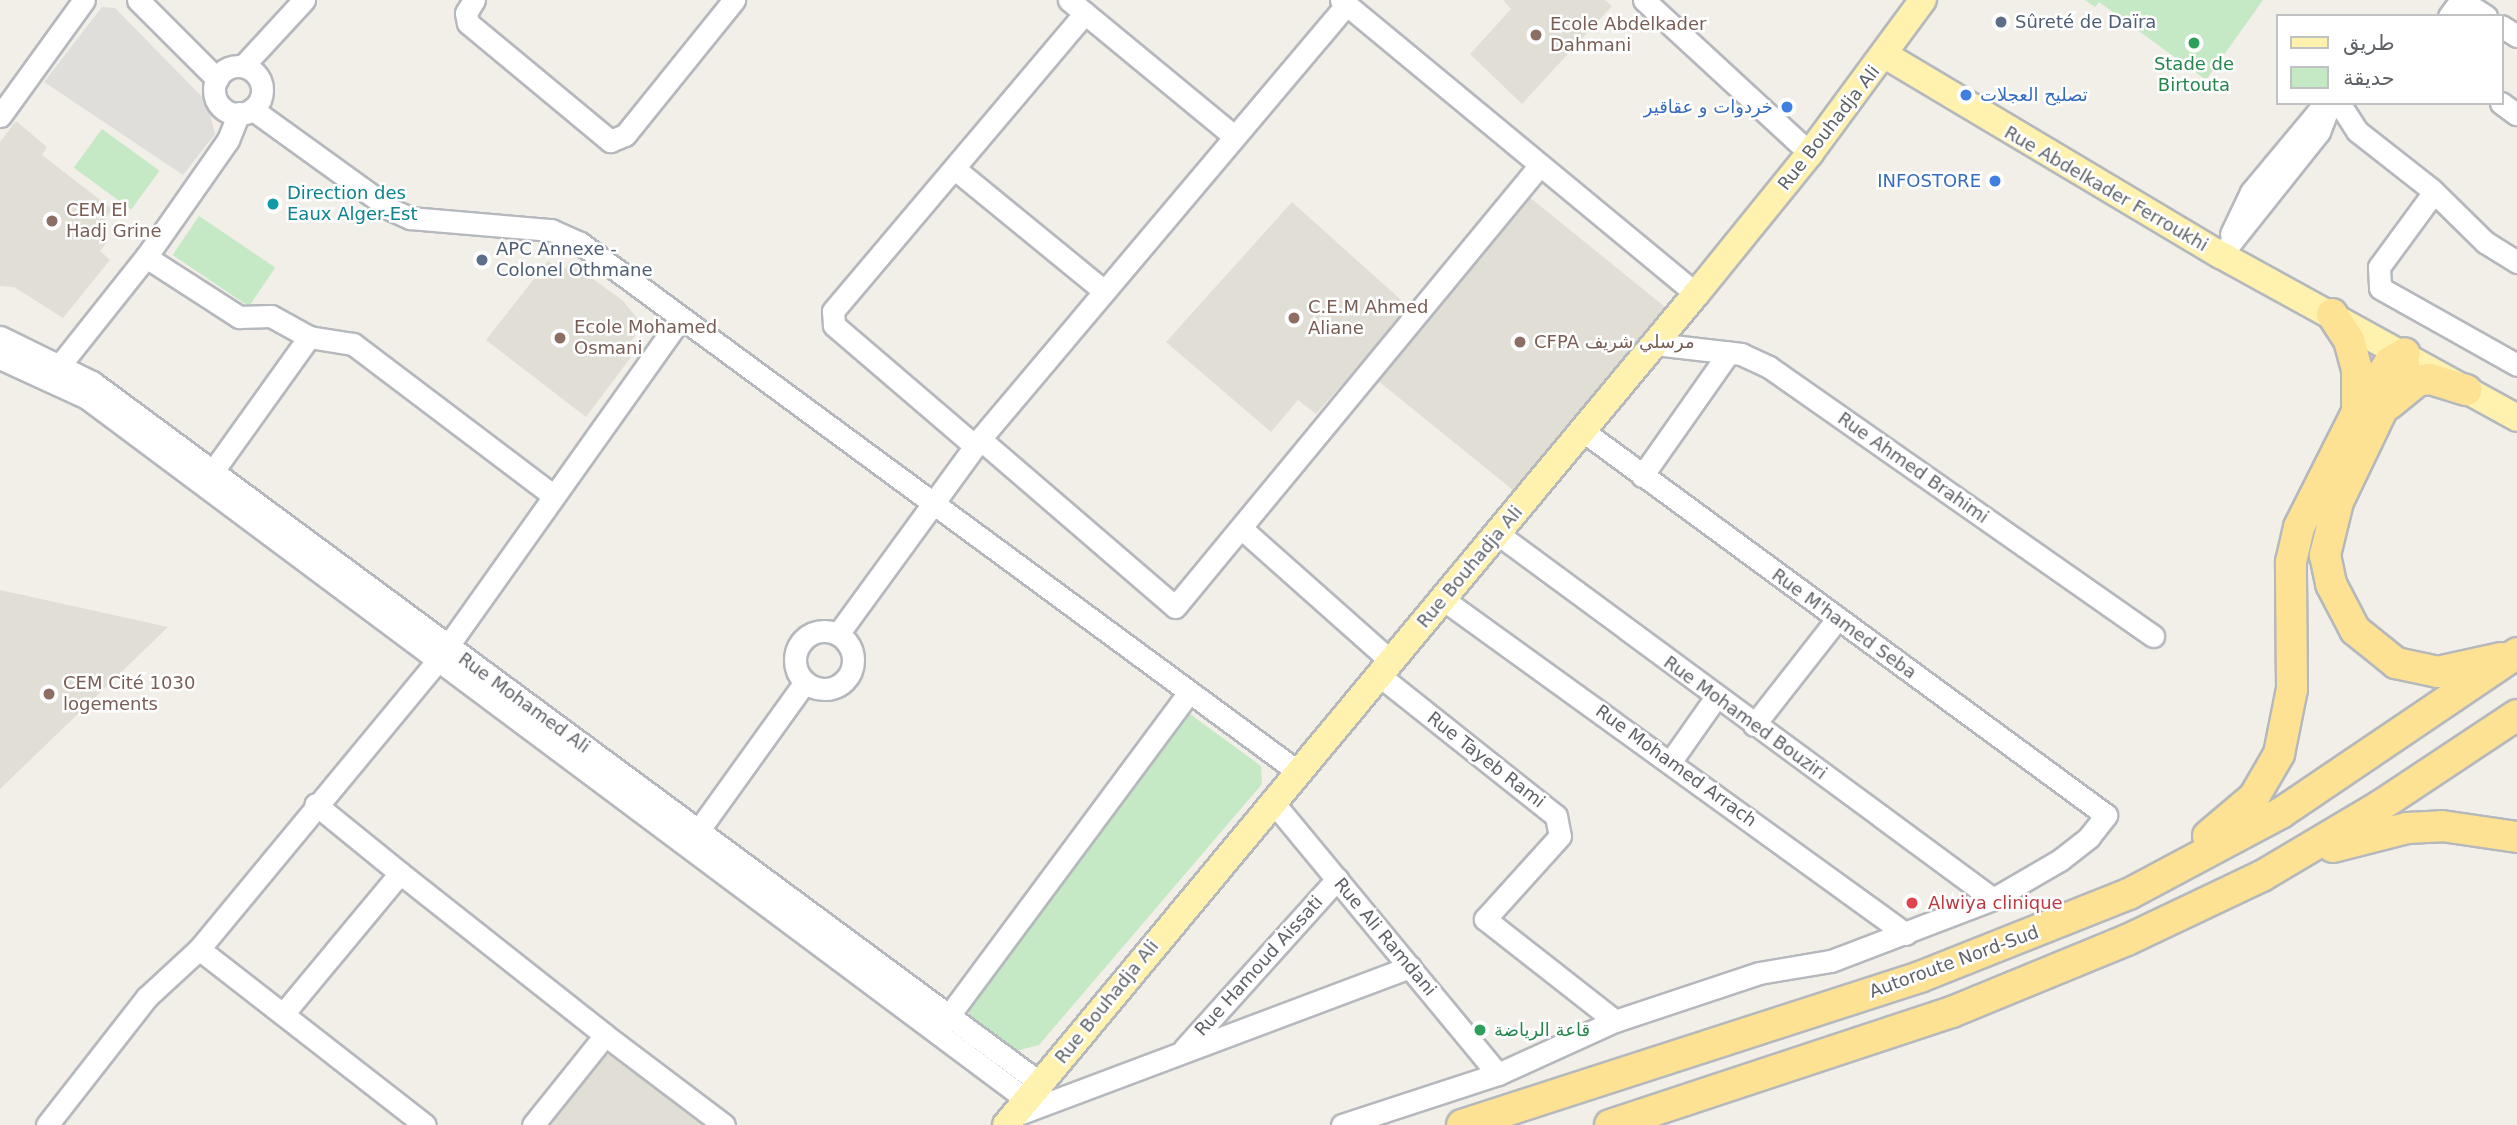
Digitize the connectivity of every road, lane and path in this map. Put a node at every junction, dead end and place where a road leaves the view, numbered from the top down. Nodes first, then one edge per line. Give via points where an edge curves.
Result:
1 (84, 0) edge
2 (138, 0) edge
3 (304, 0) edge
4 (474, 0) edge
5 (734, 0) edge
6 (1644, 0) edge
7 (1923, 0) edge
8 (1344, 2) edge
9 (1077, 7) edge
10 (2450, 14) edge
11 (2483, 14) edge
12 (1885, 55) junction
13 (243, 66) junction
14 (217, 79) junction
15 (2326, 105) edge
16 (2340, 105) edge
17 (246, 111) junction
18 (0, 116) edge
19 (1234, 136) junction
20 (1810, 153) junction
21 (1540, 165) junction
22 (955, 169) junction
23 (2434, 192) junction
24 (2221, 256) junction
25 (146, 257) junction
26 (2517, 262) edge
27 (1104, 291) junction
28 (1696, 294) junction
29 (2332, 314) junction
30 (680, 319) junction
31 (0, 337) edge
32 (309, 337) junction
33 (1655, 344) junction
34 (1730, 352) junction
35 (2405, 353) junction
36 (0, 358) edge
37 (2517, 365) edge
38 (55, 372) junction
39 (2466, 390) junction
40 (2386, 407) junction
41 (2357, 412) junction
42 (2517, 418) edge
43 (1583, 431) junction
44 (977, 442) junction
45 (213, 471) junction
46 (1642, 475) junction
47 (554, 496) junction
48 (930, 503) junction
49 (1241, 528) junction
50 (1498, 534) junction
51 (1444, 600) junction
52 (1837, 619) junction
53 (838, 634) junction
54 (2153, 636) dead end
55 (2517, 648) edge
56 (442, 653) junction
57 (2517, 653) edge
58 (1385, 669) junction
59 (805, 682) junction
60 (1188, 693) junction
61 (1716, 697) junction
62 (2517, 715) edge
63 (1754, 725) junction
64 (1671, 761) junction
65 (1297, 772) junction
66 (1272, 801) junction
67 (315, 804) junction
68 (698, 831) junction
69 (2517, 837) edge
70 (400, 873) junction
71 (2262, 876) junction
72 (1337, 879) junction
73 (2129, 894) junction
74 (1993, 899) junction
75 (1906, 934) junction
76 (199, 949) junction
77 (1410, 967) junction
78 (282, 1014) junction
79 (947, 1018) junction
80 (1615, 1021) junction
81 (605, 1035) junction
82 (1180, 1053) junction
83 (1498, 1074) junction
84 (1022, 1106) edge
85 (47, 1125) edge
86 (425, 1125) edge
87 (533, 1125) edge
88 (724, 1125) edge
89 (1342, 1125) edge
90 (1462, 1125) edge
91 (1610, 1125) edge

1 - 18 street
2 - 14 street
3 - 13 street
4 - 5 street via 466,13 468,23 610,141 625,135
6 - 20 street
7 - 12 main road, Rue Bouhadja Ali
8 - 19 street
8 - 21 street
9 - 19 street
9 - 22 street
10 - 11 street via 2461,0
12 - 20 main road, Rue Bouhadja Ali
12 - 24 main road, Rue Abdelkader Ferroukhi
13 - 14 street via 228,68
13 - 17 street via 258,76 261,85
14 - 17 street via 218,103
15 - 24 street via 2319,132
16 - 23 street via 2357,131
17 - 25 street
17 - 30 street via 392,210 411,218 566,235
19 - 27 street
20 - 28 main road, Rue Bouhadja Ali
21 - 28 street
21 - 49 street
22 - 27 street
22 - 44 street via 832,316 834,325
23 - 26 street via 2485,242
23 - 37 street via 2379,267 2380,288
24 - 29 main road, Rue Abdelkader Ferroukhi
25 - 32 street via 239,317 271,316
25 - 38 street
27 - 44 street
28 - 33 main road, Rue Bouhadja Ali
29 - 35 main road, Rue Abdelkader Ferroukhi
29 - 41 highway via 2348,340 2357,369
30 - 47 street
30 - 48 street
31 - 38 street, Rue Mohamed Ali
32 - 45 street
32 - 47 street via 353,344
33 - 34 street, Rue Ahmed Brahimi
33 - 43 main road, Rue Bouhadja Ali
34 - 46 street
34 - 54 street, Rue Ahmed Brahimi via 1769,367
35 - 39 main road, Rue Abdelkader Ferroukhi
35 - 40 highway
35 - 41 highway via 2390,362
36 - 38 street
38 - 45 street, Rue Mohamed Ali via 92,382
38 - 56 street
39 - 40 highway via 2430,379 2417,381
39 - 42 main road, Rue Abdelkader Ferroukhi
40 - 55 highway via 2345,482 2330,528 2325,555 2340,607 2355,630 2375,648 2413,670 2472,667
41 - 73 highway via 2312,495 2291,562 2292,689 2278,754 2254,797 2231,820
43 - 46 street, Rue M'hamed Seba
43 - 50 main road, Rue Bouhadja Ali
44 - 48 street
44 - 49 street via 1175,607
45 - 56 street, Rue Mohamed Ali
46 - 52 street, Rue M'hamed Seba
47 - 56 street
48 - 53 street
48 - 60 street
49 - 58 street
50 - 51 main road, Rue Bouhadja Ali
50 - 61 street, Rue Mohamed Bouziri
51 - 58 main road, Rue Bouhadja Ali
51 - 64 street, Rue Mohamed Arrach
52 - 63 street
52 - 74 street, Rue M'hamed Seba via 2106,815 2089,837 2060,860
53 - 59 street via 816,632 800,643 796,667
53 - 59 street via 852,649 847,678 823,689
56 - 67 street
56 - 68 street, Rue Mohamed Ali
56 - 84 street
57 - 73 highway, Autoroute Nord-Sud via 2281,813
58 - 65 main road, Rue Bouhadja Ali
58 - 80 street, Rue Tayeb Rami via 1556,816 1560,836 1485,919
59 - 68 street
60 - 65 street
60 - 79 street
61 - 63 street, Rue Mohamed Bouziri
61 - 64 street
62 - 71 highway via 2380,806
63 - 74 street, Rue Mohamed Bouziri
64 - 75 street, Rue Mohamed Arrach
65 - 66 main road, Rue Bouhadja Ali
66 - 72 street, Rue Ali Ramdani
66 - 84 main road, Rue Bouhadja Ali
67 - 70 street
67 - 76 street
68 - 79 street, Rue Mohamed Ali
69 - 71 highway via 2442,826 2407,828 2338,845
70 - 78 street
70 - 81 street
71 - 91 highway via 2127,940 1952,1012
72 - 77 street, Rue Ali Ramdani
72 - 82 street, Rue Hamoud Aissati
73 - 90 highway, Autoroute Nord-Sud via 1920,977
74 - 75 street
75 - 80 street via 1831,961 1759,973
76 - 78 street
76 - 85 street via 147,997
77 - 82 street
77 - 83 street, Rue Ali Ramdani
78 - 86 street
79 - 84 street, Rue Mohamed Ali
80 - 83 street
81 - 87 street
81 - 88 street
82 - 84 street
83 - 89 street

